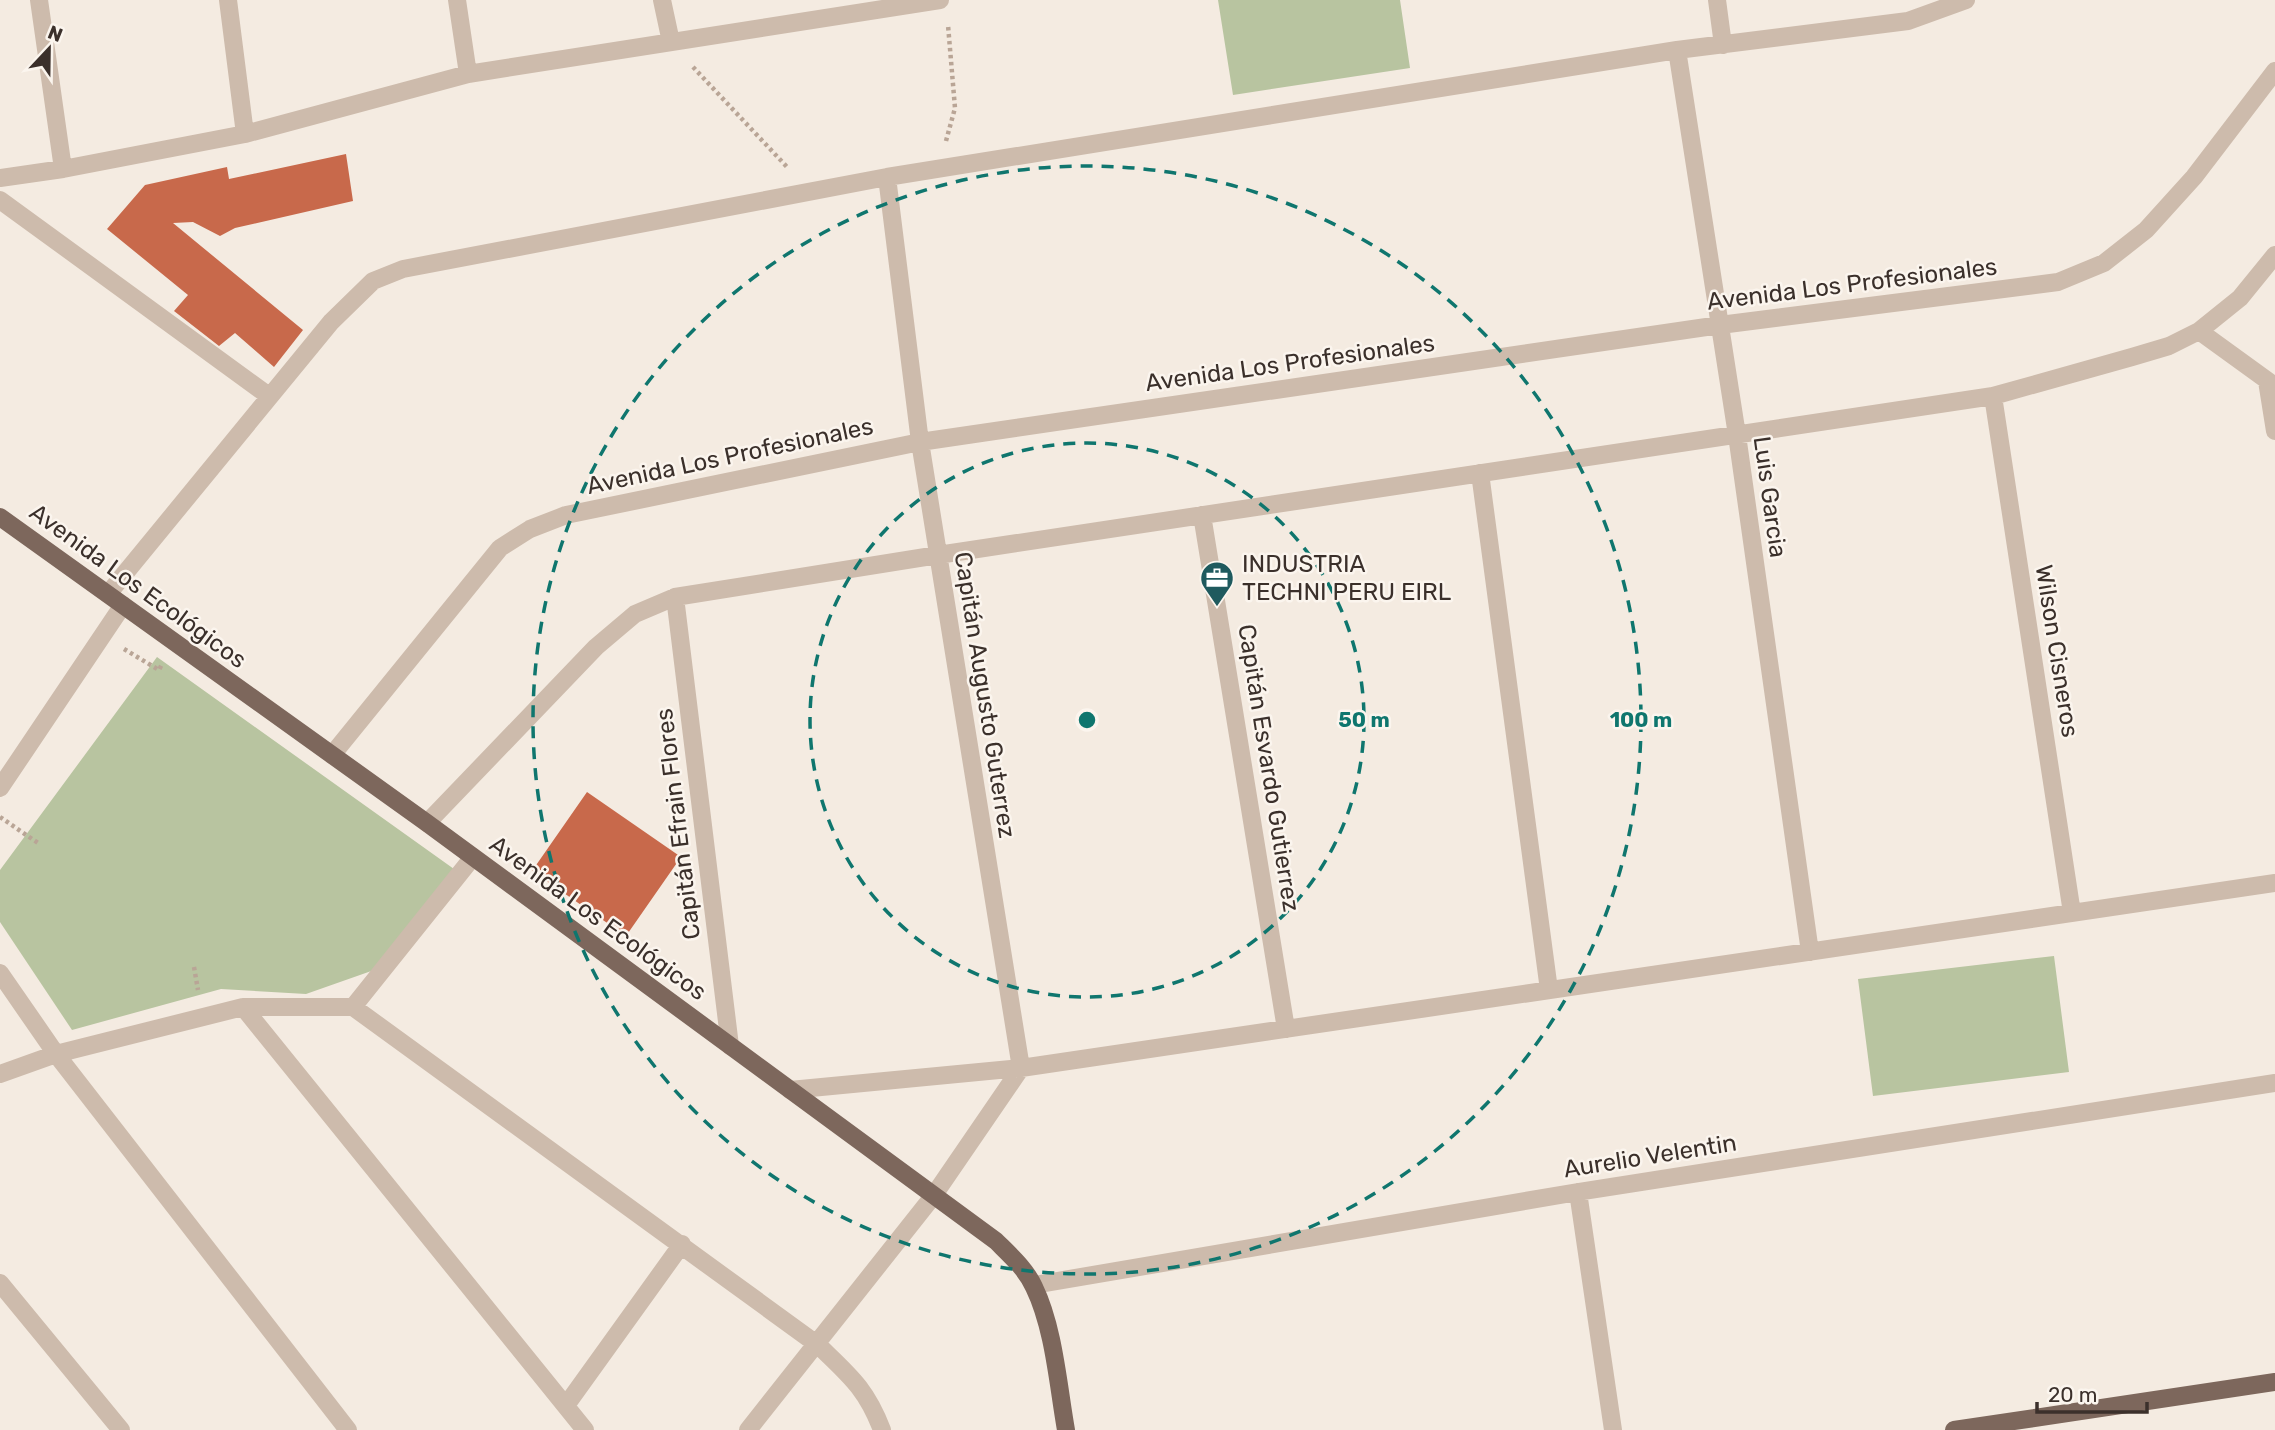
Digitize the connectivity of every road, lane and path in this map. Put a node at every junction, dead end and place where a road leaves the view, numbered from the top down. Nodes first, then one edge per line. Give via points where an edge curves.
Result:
1 (39, 0) edge
2 (228, 0) edge
3 (457, 0) edge
4 (662, 0) edge
5 (1717, 0) edge
6 (1966, 0) edge
7 (944, 7) edge
8 (671, 42) junction
9 (1723, 45) junction
10 (1677, 51) junction
11 (2275, 71) edge
12 (468, 74) junction
13 (245, 134) junction
14 (62, 169) junction
15 (938, 169) junction
16 (887, 177) junction
17 (0, 178) edge
18 (810, 192) junction
19 (0, 200) edge
20 (2275, 255) edge
21 (1720, 326) junction
22 (2199, 331) junction
23 (2271, 384) edge
24 (269, 396) junction
25 (1993, 396) junction
26 (2275, 431) edge
27 (1737, 435) junction
28 (920, 442) junction
29 (1480, 473) junction
30 (1202, 515) junction
31 (0, 517) edge
32 (938, 555) junction
33 (108, 594) junction
34 (675, 597) junction
35 (123, 605) junction
36 (332, 755) junction
37 (0, 788) edge
38 (0, 817) edge
39 (427, 823) junction
40 (38, 843) dead end
41 (473, 857) junction
42 (2275, 884) edge
43 (2072, 913) junction
44 (1810, 951) junction
45 (0, 973) edge
46 (1549, 990) junction
47 (243, 1007) junction
48 (353, 1007) junction
49 (1286, 1029) junction
50 (730, 1045) junction
51 (56, 1054) junction
52 (1021, 1068) junction
53 (0, 1074) edge
54 (2274, 1089) edge
55 (790, 1090) junction
56 (1578, 1192) junction
57 (934, 1195) junction
58 (682, 1244) junction
59 (0, 1283) edge
60 (1034, 1285) junction
61 (818, 1345) junction
62 (2275, 1382) edge
63 (567, 1404) junction
64 (121, 1430) edge
65 (348, 1430) edge
66 (585, 1430) edge
67 (748, 1430) edge
68 (882, 1430) edge
69 (1066, 1430) edge
70 (1613, 1430) edge
71 (1954, 1430) edge

1 - 14 street
2 - 13 street
3 - 12 street
4 - 8 street
5 - 9 street
6 - 9 street via 1908,21
7 - 8 street
7 - 15 path via 955,108
8 - 12 street
8 - 18 path
9 - 10 street
10 - 15 street
10 - 21 street, Luis Garcia
11 - 21 street, Avenida Los Profesionales via 2194,177 2146,230 2104,262 2058,282
12 - 13 street
13 - 14 street
14 - 17 street
15 - 16 street
16 - 18 street
16 - 28 street, Capitán Augusto Guterrez
18 - 24 street via 403,269 373,281 356,297
19 - 24 street
20 - 22 street via 2240,298
21 - 27 street, Luis Garcia
21 - 28 street, Avenida Los Profesionales
22 - 23 street
22 - 25 street via 2156,349
23 - 26 street
24 - 33 street
25 - 27 street
25 - 43 street, Wilson Cisneros
27 - 29 street
27 - 44 street, Luis Garcia
28 - 32 street, Capitán Augusto Guterrez
28 - 36 street, Avenida Los Profesionales via 566,515 530,529 500,548
29 - 30 street
29 - 46 street
30 - 32 street
30 - 49 street, Capitán Esvardo Gutierrez
31 - 33 main road, Avenida Los Ecológicos
32 - 34 street
32 - 52 street, Capitán Augusto Guterrez
33 - 35 main road, Avenida Los Ecológicos
34 - 39 street via 635,614 596,647
34 - 50 street, Capitán Efrain Flores
35 - 36 main road, Avenida Los Ecológicos
35 - 37 street
36 - 39 main road, Avenida Los Ecológicos
38 - 40 path
39 - 41 main road, Avenida Los Ecológicos
41 - 48 street
41 - 50 main road, Avenida Los Ecológicos
42 - 43 street
43 - 44 street
44 - 46 street
45 - 51 street
46 - 49 street
47 - 48 street
47 - 51 street
47 - 63 street
48 - 58 street
49 - 52 street
50 - 55 main road, Avenida Los Ecológicos
51 - 53 street
51 - 65 street
52 - 55 street
52 - 57 street
54 - 56 street, Aurelio Velentin
55 - 57 main road, Avenida Los Ecológicos
56 - 60 street, Aurelio Velentin
56 - 70 street
57 - 60 main road, Avenida Los Ecológicos via 996,1241
57 - 61 street
58 - 61 street
58 - 63 street
59 - 64 street
60 - 69 main road, Avenida Los Ecológicos via 1044,1312
61 - 67 street
61 - 68 street via 857,1382
62 - 71 main road
63 - 66 street

